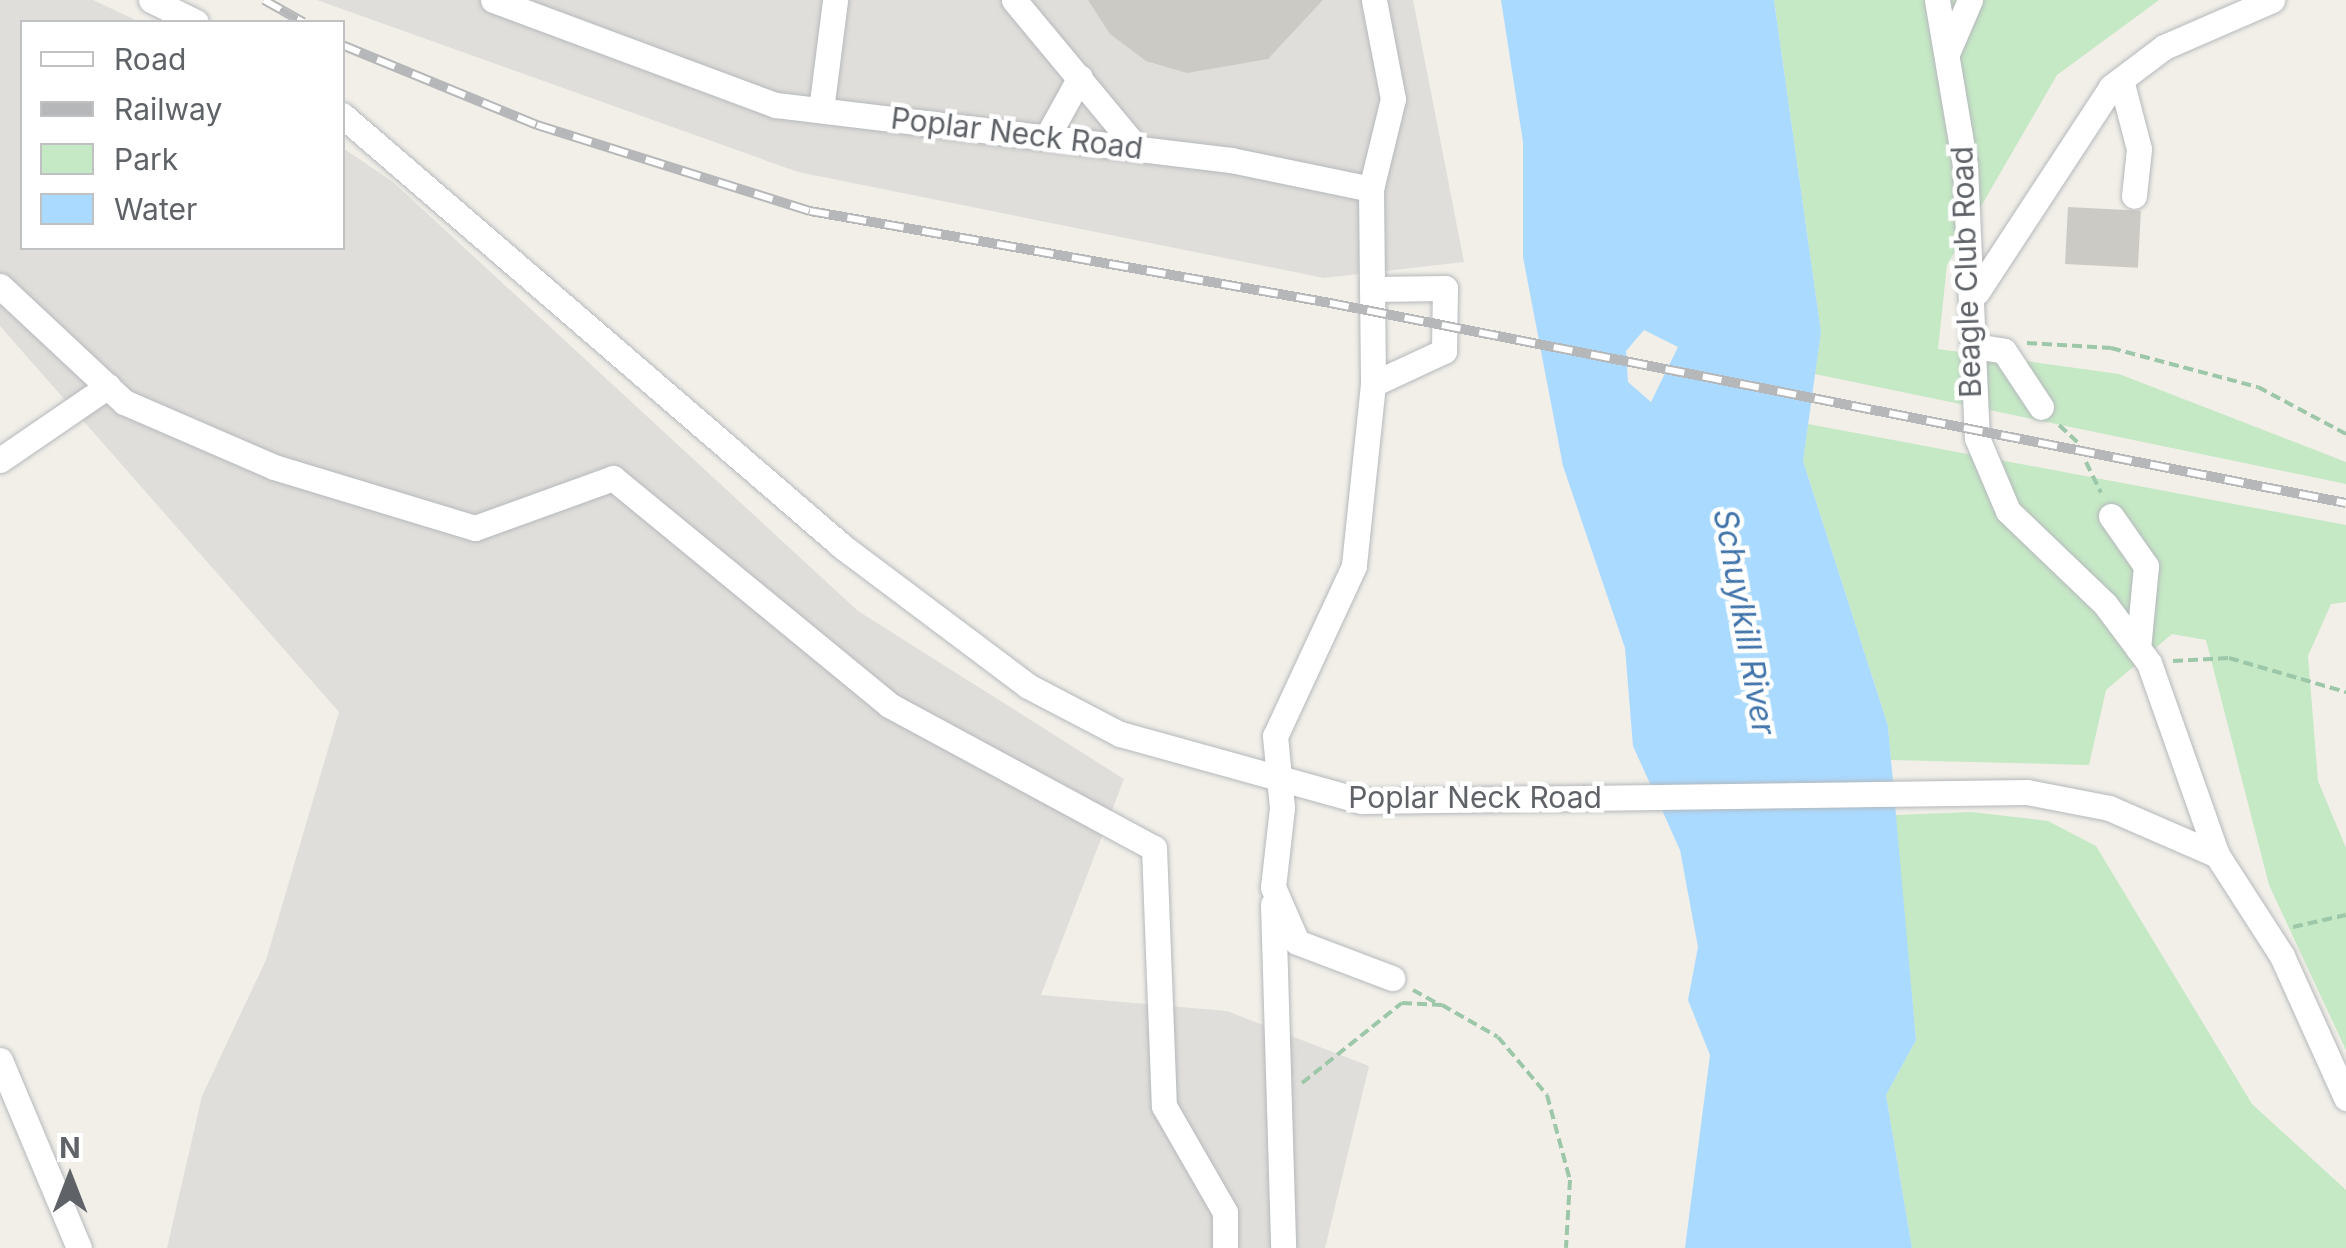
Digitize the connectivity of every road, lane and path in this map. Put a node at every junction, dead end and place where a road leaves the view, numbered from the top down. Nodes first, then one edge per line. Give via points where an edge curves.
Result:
1 (149, 0) edge
2 (494, 0) edge
3 (836, 0) edge
4 (1014, 0) edge
5 (1374, 0) edge
6 (1937, 0) edge
7 (1970, 0) edge
8 (2272, 0) edge
9 (192, 20) edge
10 (1948, 52) junction
11 (1080, 76) junction
12 (2121, 80) junction
13 (820, 110) junction
14 (345, 117) edge
15 (1048, 135) junction
16 (1136, 147) junction
17 (1371, 189) junction
18 (2134, 196) dead end
19 (0, 286) edge
20 (1372, 289) junction
21 (1972, 302) junction
22 (1974, 346) junction
23 (2004, 351) junction
24 (1373, 384) junction
25 (108, 386) junction
26 (2041, 407) dead end
27 (2346, 434) edge
28 (0, 460) edge
29 (2086, 462) dead end
30 (2111, 516) joint
31 (2143, 656) junction
32 (2346, 692) edge
33 (1277, 782) junction
34 (2217, 855) junction
35 (1273, 886) junction
36 (2346, 915) edge
37 (2269, 933) junction
38 (1392, 978) joint
39 (1442, 1006) junction
40 (0, 1060) edge
41 (2346, 1098) edge
42 (1278, 1107) junction
43 (79, 1248) edge
44 (1224, 1248) edge
45 (1283, 1248) edge
46 (1566, 1248) edge

1 - 9 street
2 - 13 street, Poplar Neck Road via 776,105
3 - 13 street
4 - 11 street
5 - 17 street via 1393,99
6 - 10 street, Beagle Club Road
7 - 10 street
8 - 12 street via 2164,47
10 - 21 street, Beagle Club Road
11 - 15 street
11 - 16 street
12 - 18 street via 2139,148
12 - 21 street via 1988,264
13 - 15 street, Poplar Neck Road
14 - 33 street, Poplar Neck Road via 843,547 995,662 1120,734
15 - 16 street, Poplar Neck Road
16 - 17 street, Poplar Neck Road
17 - 20 street
19 - 25 street
20 - 24 street
20 - 24 street via 1445,288 1444,351
21 - 22 street, Beagle Club Road
22 - 23 street
22 - 31 street, Beagle Club Road via 1977,438 2008,511
23 - 26 street
23 - 27 path via 2034,340 2111,348 2258,387
24 - 33 street via 1354,566 1275,736
25 - 28 street
25 - 44 street via 274,467 476,528 614,478 890,705 1154,848 1164,1106 1225,1212
29 - 30 path
30 - 31 street via 2146,566
31 - 32 path via 2228,658
31 - 34 street, Beagle Club Road
33 - 34 street, Poplar Neck Road via 1409,803 1990,788 2093,804
33 - 35 street
34 - 37 street, Beagle Club Road
35 - 38 street via 1297,942
35 - 42 street
36 - 37 path
37 - 41 street, Beagle Club Road
38 - 39 path
39 - 42 path via 1402,1003
39 - 46 path via 1498,1037 1547,1094 1570,1180
40 - 43 street
42 - 45 street

